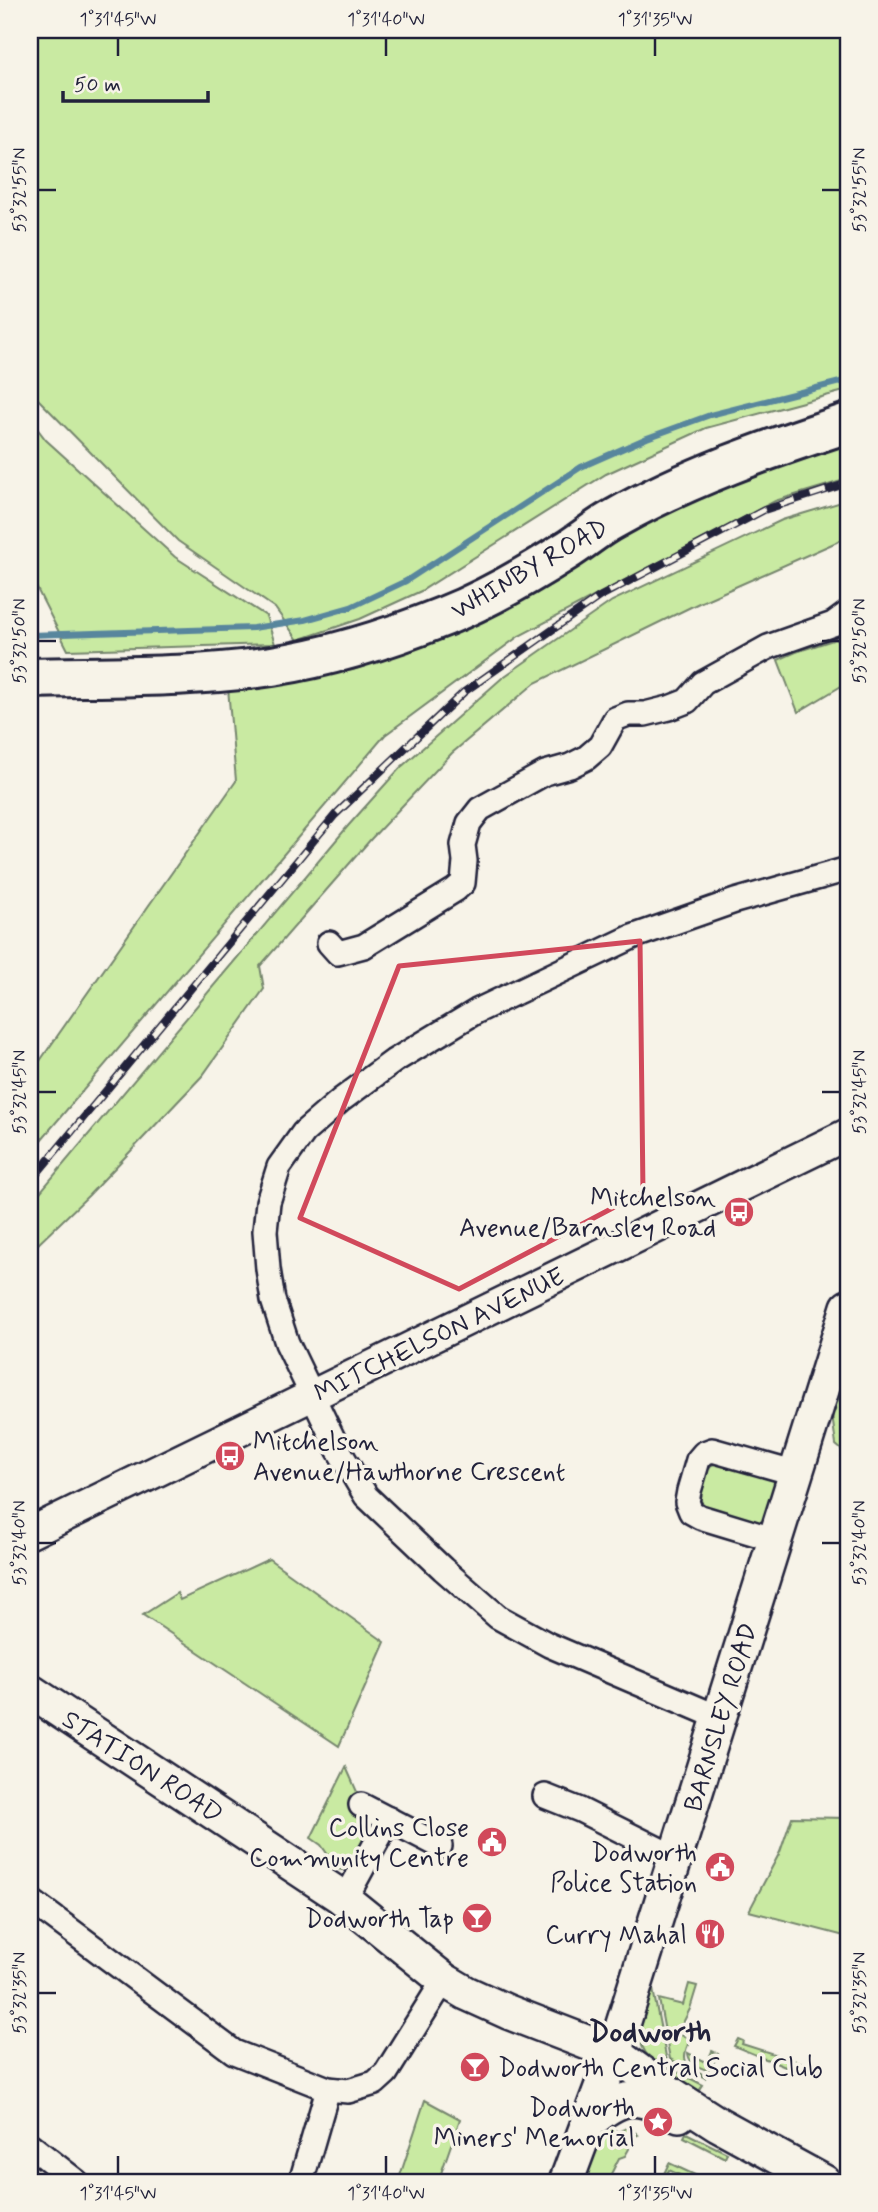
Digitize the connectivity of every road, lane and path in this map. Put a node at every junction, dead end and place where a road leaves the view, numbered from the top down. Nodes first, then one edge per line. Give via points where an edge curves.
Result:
1 (848, 423) edge
2 (848, 614) edge
3 (30, 678) edge
4 (848, 869) edge
5 (329, 943) dead end
6 (848, 1134) edge
7 (848, 1307) edge
8 (312, 1396) junction
9 (797, 1474) junction
10 (30, 1533) edge
11 (776, 1540) junction
12 (30, 1691) edge
13 (720, 1716) junction
14 (544, 1796) dead end
15 (361, 1805) dead end
16 (389, 1819) junction
17 (440, 1846) dead end
18 (676, 1858) junction
19 (340, 1896) junction
20 (30, 1900) edge
21 (444, 1980) junction
22 (614, 2053) junction
23 (328, 2089) junction
24 (589, 2122) junction
25 (719, 2124) junction
26 (30, 2145) edge
27 (78, 2182) edge
28 (301, 2182) edge
29 (566, 2182) edge
30 (824, 2182) edge

1 - 3 highway, WHINBY ROAD via 685,482 612,520 484,599 407,631 273,666
2 - 5 street via 833,624 768,647 703,683 687,701 615,719 600,746 586,758 545,773 480,809 469,823 463,845 463,883 455,890 364,946 338,953
4 - 8 street via 632,937 489,1005 394,1061 304,1132 279,1167 265,1231 274,1300 287,1343
6 - 8 street, MITCHELSON AVENUE
7 - 9 main road, BARNSLEY ROAD
8 - 10 street, MITCHELSON AVENUE
8 - 13 street via 366,1496 499,1617 549,1645
9 - 11 main road, BARNSLEY ROAD
9 - 11 street via 712,1450 698,1460 687,1502 691,1512
11 - 13 main road, BARNSLEY ROAD
12 - 19 main road, STATION ROAD
13 - 18 main road, BARNSLEY ROAD
14 - 18 street via 581,1821
15 - 16 street
16 - 17 street
16 - 19 street via 353,1885
18 - 22 main road, BARNSLEY ROAD
19 - 21 main road, STATION ROAD
20 - 23 street via 234,2052
21 - 22 main road, STATION ROAD via 508,2012
21 - 23 street via 386,2073 374,2084 348,2091
22 - 24 main road, BARNSLEY ROAD
22 - 25 main road, STATION ROAD
23 - 28 street
24 - 25 main road via 607,2107 643,2099 679,2115
24 - 29 main road, BARNSLEY ROAD
25 - 30 main road
26 - 27 street

